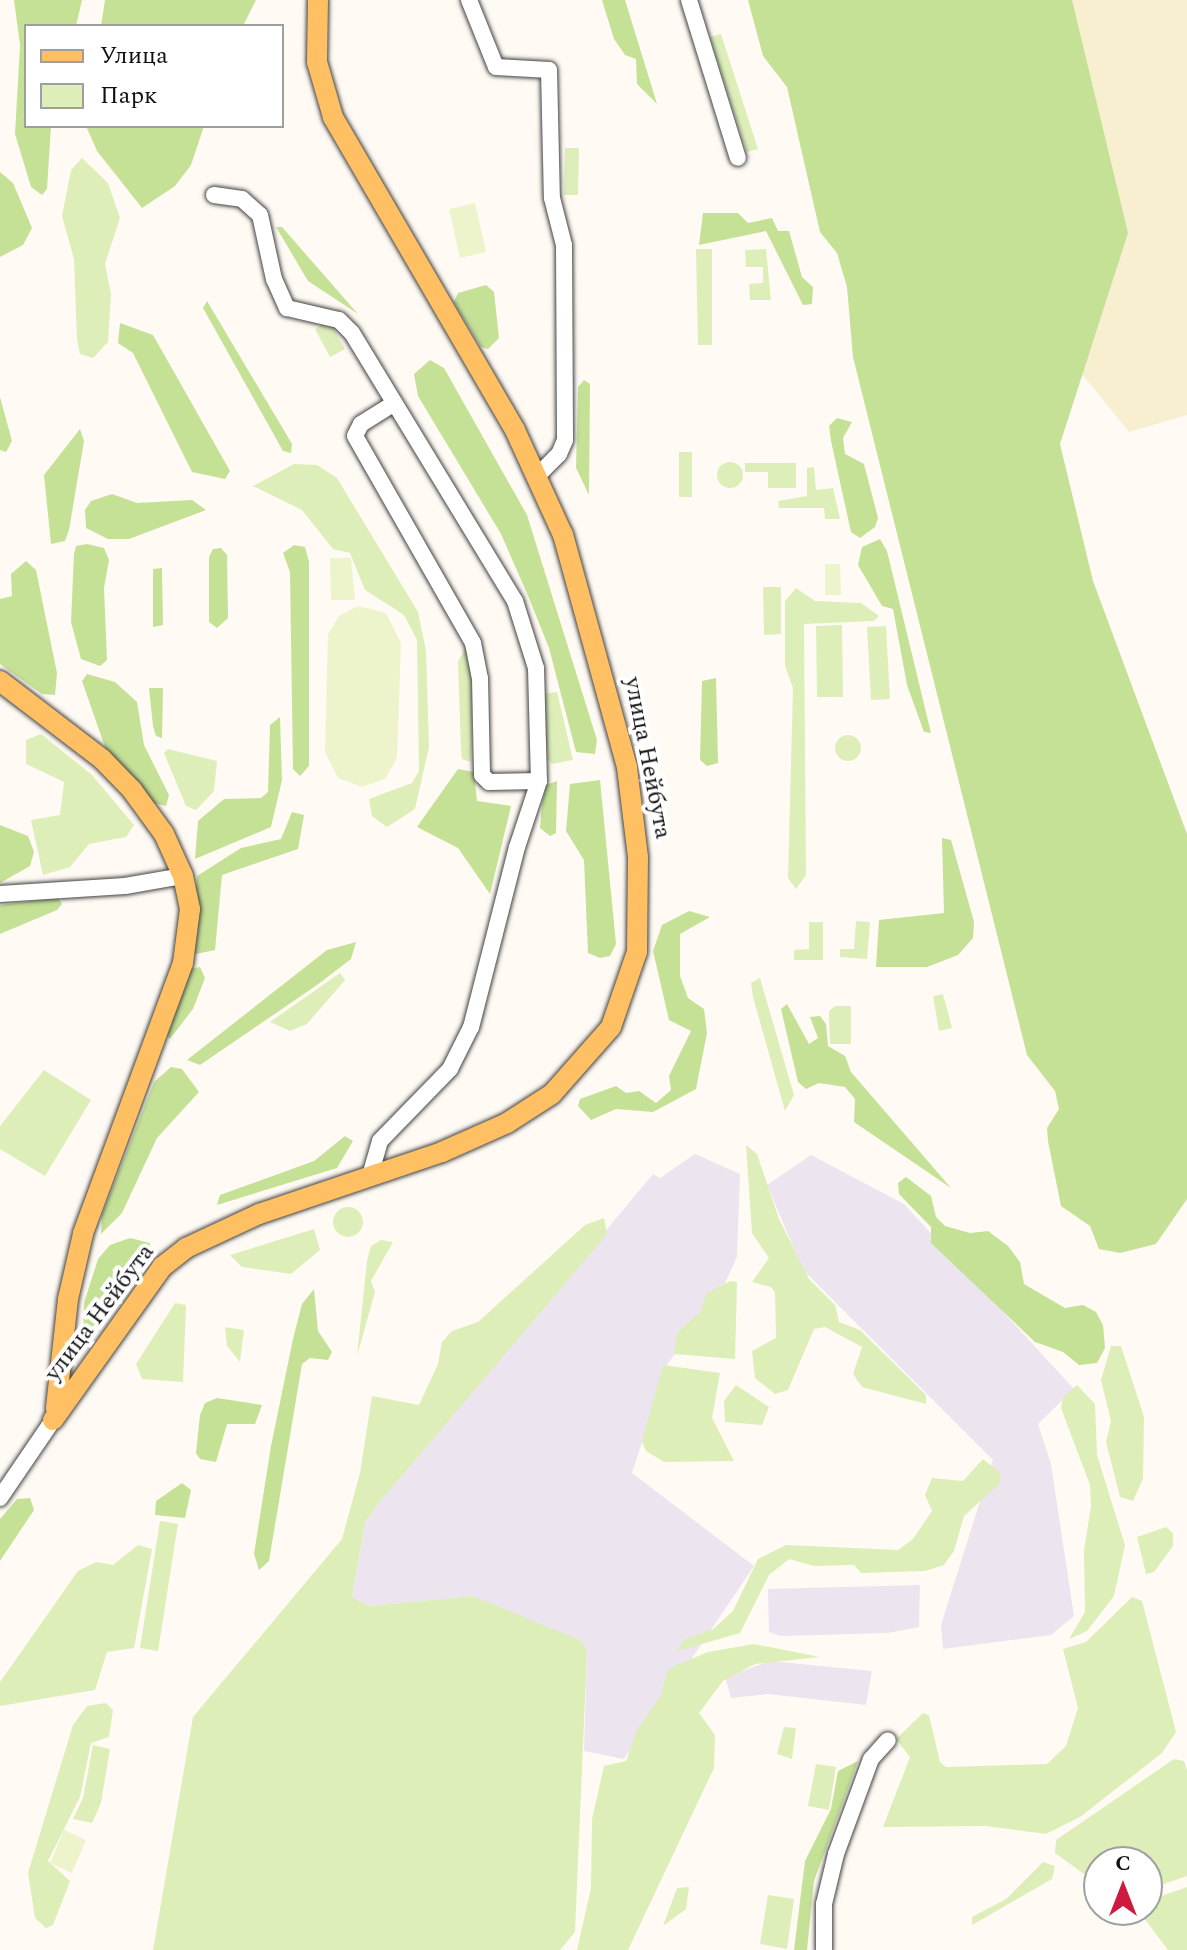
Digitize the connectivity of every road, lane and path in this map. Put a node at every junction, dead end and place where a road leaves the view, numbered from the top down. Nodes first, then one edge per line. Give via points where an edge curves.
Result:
1 (318, 0) edge
2 (469, 0) edge
3 (689, 0) edge
4 (738, 158) dead end
5 (214, 195) dead end
6 (393, 404) junction
7 (539, 474) junction
8 (0, 681) edge
9 (539, 781) junction
10 (183, 876) junction
11 (0, 894) edge
12 (370, 1177) junction
13 (53, 1420) junction
14 (0, 1498) edge
15 (888, 1740) dead end
16 (824, 1950) edge

1 - 7 main road, улица Нейбута via 317,62 342,138
2 - 7 street via 496,67 549,70 552,198 564,245 565,440
3 - 4 street
5 - 6 street via 253,206 287,308 344,323
6 - 9 street via 518,608 536,668
6 - 9 street via 361,424 355,436 473,643 480,678 482,775 489,782
7 - 12 main road, улица Нейбута via 589,620 627,767 639,894 631,980 611,1027 552,1094 507,1123
8 - 10 main road, улица Нейбута via 102,759 132,790 164,834
9 - 12 street via 466,1042 450,1069 380,1141
10 - 11 street via 125,886
10 - 13 main road, улица Нейбута via 190,909 183,963 83,1234 68,1299
12 - 13 main road, улица Нейбута via 225,1227 177,1254 138,1298
13 - 14 street, улица Нейбута
15 - 16 street via 871,1759 836,1854 824,1904

